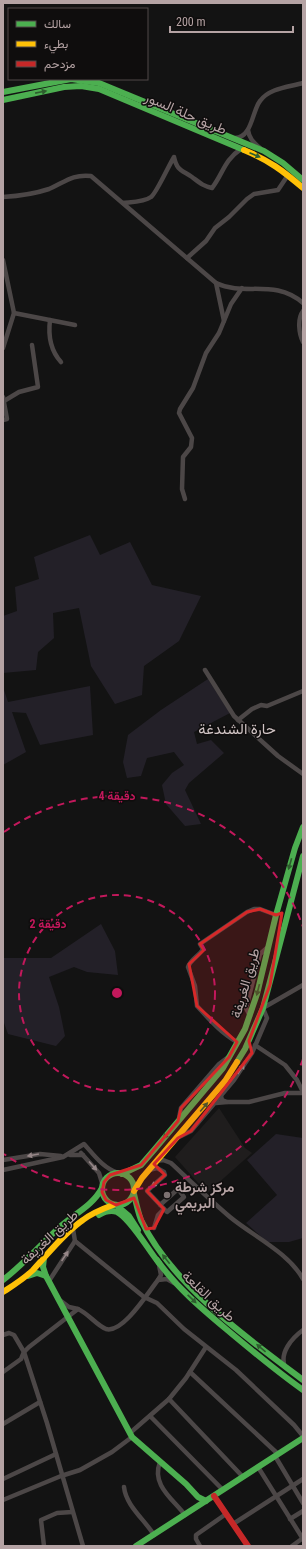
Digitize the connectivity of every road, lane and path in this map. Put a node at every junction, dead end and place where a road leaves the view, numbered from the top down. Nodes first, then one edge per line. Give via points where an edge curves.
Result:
1 (303, 83) edge
2 (3, 92) edge
3 (3, 100) edge
4 (248, 129) junction
5 (232, 138) junction
6 (241, 149) junction
7 (264, 151) junction
8 (288, 175) junction
9 (303, 180) edge
10 (303, 188) edge
11 (3, 197) edge
12 (123, 203) junction
13 (187, 258) junction
14 (3, 260) edge
15 (216, 283) junction
16 (242, 288) junction
17 (303, 303) edge
18 (303, 311) edge
19 (14, 314) junction
20 (50, 320) junction
21 (224, 323) junction
22 (75, 325) dead end
23 (303, 342) edge
24 (32, 345) dead end
25 (3, 348) edge
26 (61, 362) dead end
27 (4, 399) edge
28 (3, 420) edge
29 (185, 499) dead end
30 (206, 670) dead end
31 (303, 691) edge
32 (238, 720) junction
33 (303, 774) edge
34 (303, 827) edge
35 (303, 856) edge
36 (276, 915) junction
37 (277, 956) junction
38 (303, 985) edge
39 (263, 1008) junction
40 (249, 1041) junction
41 (237, 1042) junction
42 (255, 1046) junction
43 (252, 1052) junction
44 (303, 1092) edge
45 (221, 1096) junction
46 (227, 1102) junction
47 (216, 1103) junction
48 (178, 1138) junction
49 (169, 1147) junction
50 (77, 1149) junction
51 (83, 1155) junction
52 (63, 1157) junction
53 (3, 1160) edge
54 (156, 1161) junction
55 (171, 1163) junction
56 (3, 1170) edge
57 (148, 1170) junction
58 (120, 1173) junction
59 (102, 1187) junction
60 (134, 1192) junction
61 (114, 1205) junction
62 (162, 1207) junction
63 (87, 1217) junction
64 (154, 1228) junction
65 (73, 1229) junction
66 (146, 1229) junction
67 (150, 1237) junction
68 (75, 1241) junction
69 (44, 1257) junction
70 (159, 1263) junction
71 (47, 1279) junction
72 (303, 1279) edge
73 (3, 1280) edge
74 (158, 1280) junction
75 (177, 1285) junction
76 (5, 1291) edge
77 (144, 1297) junction
78 (58, 1299) junction
79 (78, 1309) junction
80 (67, 1317) junction
81 (303, 1330) edge
82 (3, 1335) edge
83 (206, 1347) junction
84 (24, 1352) junction
85 (283, 1354) junction
86 (271, 1356) junction
87 (285, 1367) junction
88 (3, 1372) edge
89 (190, 1372) junction
90 (303, 1380) edge
91 (303, 1390) edge
92 (169, 1399) junction
93 (40, 1402) junction
94 (150, 1416) junction
95 (3, 1424) edge
96 (131, 1435) junction
97 (302, 1440) edge
98 (56, 1454) junction
99 (276, 1455) junction
100 (160, 1462) junction
101 (258, 1467) junction
102 (61, 1476) junction
103 (243, 1477) junction
104 (3, 1479) edge
105 (303, 1479) edge
106 (292, 1486) junction
107 (124, 1487) dead end
108 (223, 1490) junction
109 (193, 1492) junction
110 (214, 1496) junction
111 (276, 1497) junction
112 (3, 1500) edge
113 (206, 1501) junction
114 (303, 1503) edge
115 (192, 1510) junction
116 (303, 1510) edge
117 (72, 1512) junction
118 (226, 1514) junction
119 (185, 1515) junction
120 (290, 1519) junction
121 (233, 1524) junction
122 (154, 1535) junction
123 (303, 1538) edge
124 (44, 1546) edge
125 (82, 1546) edge
126 (136, 1546) edge
127 (200, 1546) edge
128 (248, 1546) edge
129 (292, 1546) edge

1 - 4 street via 264,95
2 - 5 main road, طريق حلة السور via 62,80 99,83
3 -> 6 main road, طريق حلة السور via 81,86 99,89
4 - 5 street via 240,138
4 - 7 street via 253,143
5 - 7 main road, طريق حلة السور
6 -> 8 main road, طريق حلة السور via 272,162
6 - 12 street via 229,158 212,188 202,186 182,172 174,157 156,192 150,198
7 - 9 main road, طريق حلة السور
8 - 10 main road, طريق حلة السور
8 - 13 street via 278,190 254,194 247,199 214,228 206,241
11 - 12 street via 23,196 82,175 91,176
12 - 13 street
13 - 15 street
14 - 19 street
15 - 16 street via 225,287
15 - 21 street
16 - 17 street via 284,291
16 - 21 street via 231,304
18 - 23 street via 300,334
19 - 20 street
19 - 25 street
20 - 22 street
20 - 26 street via 54,354
21 - 29 street via 206,353 191,392 179,413 192,438 191,447 183,457 182,489
24 - 27 street via 38,387
27 - 28 street via 7,419
30 - 32 street
31 - 32 street via 267,706 252,708
32 - 33 street via 278,756
34 -> 36 main road, طريق الغريفة
35 - 37 main road, طريق الغريفة
36 - 37 main road via 279,912 283,916 277,942
36 -> 41 main road, طريق الغريفة via 250,1017
36 - 41 street via 260,909 247,912 200,944 203,951 192,959 188,967 195,986 197,1006 228,1037
37 - 39 main road, طريق الغريفة
38 - 39 street
39 - 40 main road, طريق الغريفة
39 - 42 street via 267,1018
40 - 43 street
48 -> 40 main road, طريق الغريفة via 225,1081
41 -> 58 main road, طريق الغريفة via 223,1068 141,1165
42 - 43 street
42 - 44 street via 285,1065
45 -> 43 street
44 - 46 street via 285,1093 249,1102
45 - 46 street via 222,1100
45 - 47 street
46 - 47 street
47 - 48 street via 191,1131
48 - 49 main road, طريق الغريفة
49 - 54 main road, طريق الغريفة
49 - 55 street via 167,1152
50 - 51 street
50 - 52 street
50 - 58 street via 84,1144 100,1162
51 - 52 street
51 -> 59 street via 99,1173
52 -> 53 street via 40,1154
52 - 56 street
54 - 55 street
54 - 57 main road, طريق الغريفة
55 - 72 street via 230,1217 280,1254
57 - 60 main road, طريق الغريفة
57 -> 62 street via 157,1168 164,1172 165,1175 147,1191
58 - 59 main road via 110,1175
58 - 60 main road via 131,1180
59 - 61 main road via 106,1200
59 - 73 main road, طريق الغريفة via 96,1199 62,1225 17,1270
60 - 61 main road via 125,1204
60 - 66 main road, طريق القلعة via 137,1210
61 - 63 main road, طريق الغريفة
61 - 70 main road, طريق القلعة via 129,1215
62 - 62 street via 178,1189 184,1197 167,1212
62 - 64 street
63 - 65 main road, طريق الغريفة
63 - 70 main road via 94,1217 107,1211 120,1213
64 - 66 street
64 - 67 street
65 - 68 street
65 - 69 main road, طريق الغريفة
66 - 67 main road, طريق القلعة
86 -> 67 main road, طريق القلعة via 200,1296 173,1268
71 -> 68 street
68 - 77 street
69 - 71 main road via 43,1267
69 - 76 main road, طريق الغريفة
70 - 74 street via 161,1272
70 - 75 main road, طريق القلعة
71 - 76 main road via 39,1273 30,1274
71 - 78 main road
74 - 75 street via 167,1279
74 - 77 street
75 -> 91 main road, طريق القلعة via 258,1356
77 - 79 street via 131,1316 111,1329 103,1327
77 - 83 street via 157,1303
78 - 79 street via 64,1305
78 - 80 main road
79 - 80 street
80 - 84 street
80 - 96 main road
81 - 85 street
82 - 84 street via 14,1335
83 - 89 street
83 - 97 street via 236,1370 294,1425
84 - 88 street via 21,1359
84 - 93 street
85 - 86 street
85 - 87 street
86 - 87 main road, طريق القلعة
87 - 90 main road, طريق القلعة
89 - 92 street
89 - 99 street
92 - 94 street
92 - 103 street
93 - 95 street
93 - 98 street
94 - 96 street
94 - 108 street
96 - 100 main road
96 - 102 street via 112,1452 88,1466
97 - 99 main road
98 - 102 street
98 - 104 street
99 - 101 main road
99 - 106 street
100 - 109 main road
100 - 119 street via 158,1472 161,1487
101 - 103 main road
101 - 111 street
102 - 112 street
102 - 117 street
103 - 108 main road
105 - 106 street
106 - 111 street
106 - 114 street
107 - 122 street via 135,1512
108 - 110 main road
109 - 113 main road
109 - 115 main road via 197,1502
110 - 113 main road
110 - 118 main road
111 - 120 street
111 - 121 street
113 - 115 main road
115 - 119 main road
116 - 120 street
117 - 124 street via 57,1513 41,1520
117 - 125 street
118 - 121 main road
118 - 127 street via 196,1535
119 - 122 main road
120 - 123 street
121 - 128 main road
122 - 126 main road
123 - 129 street

